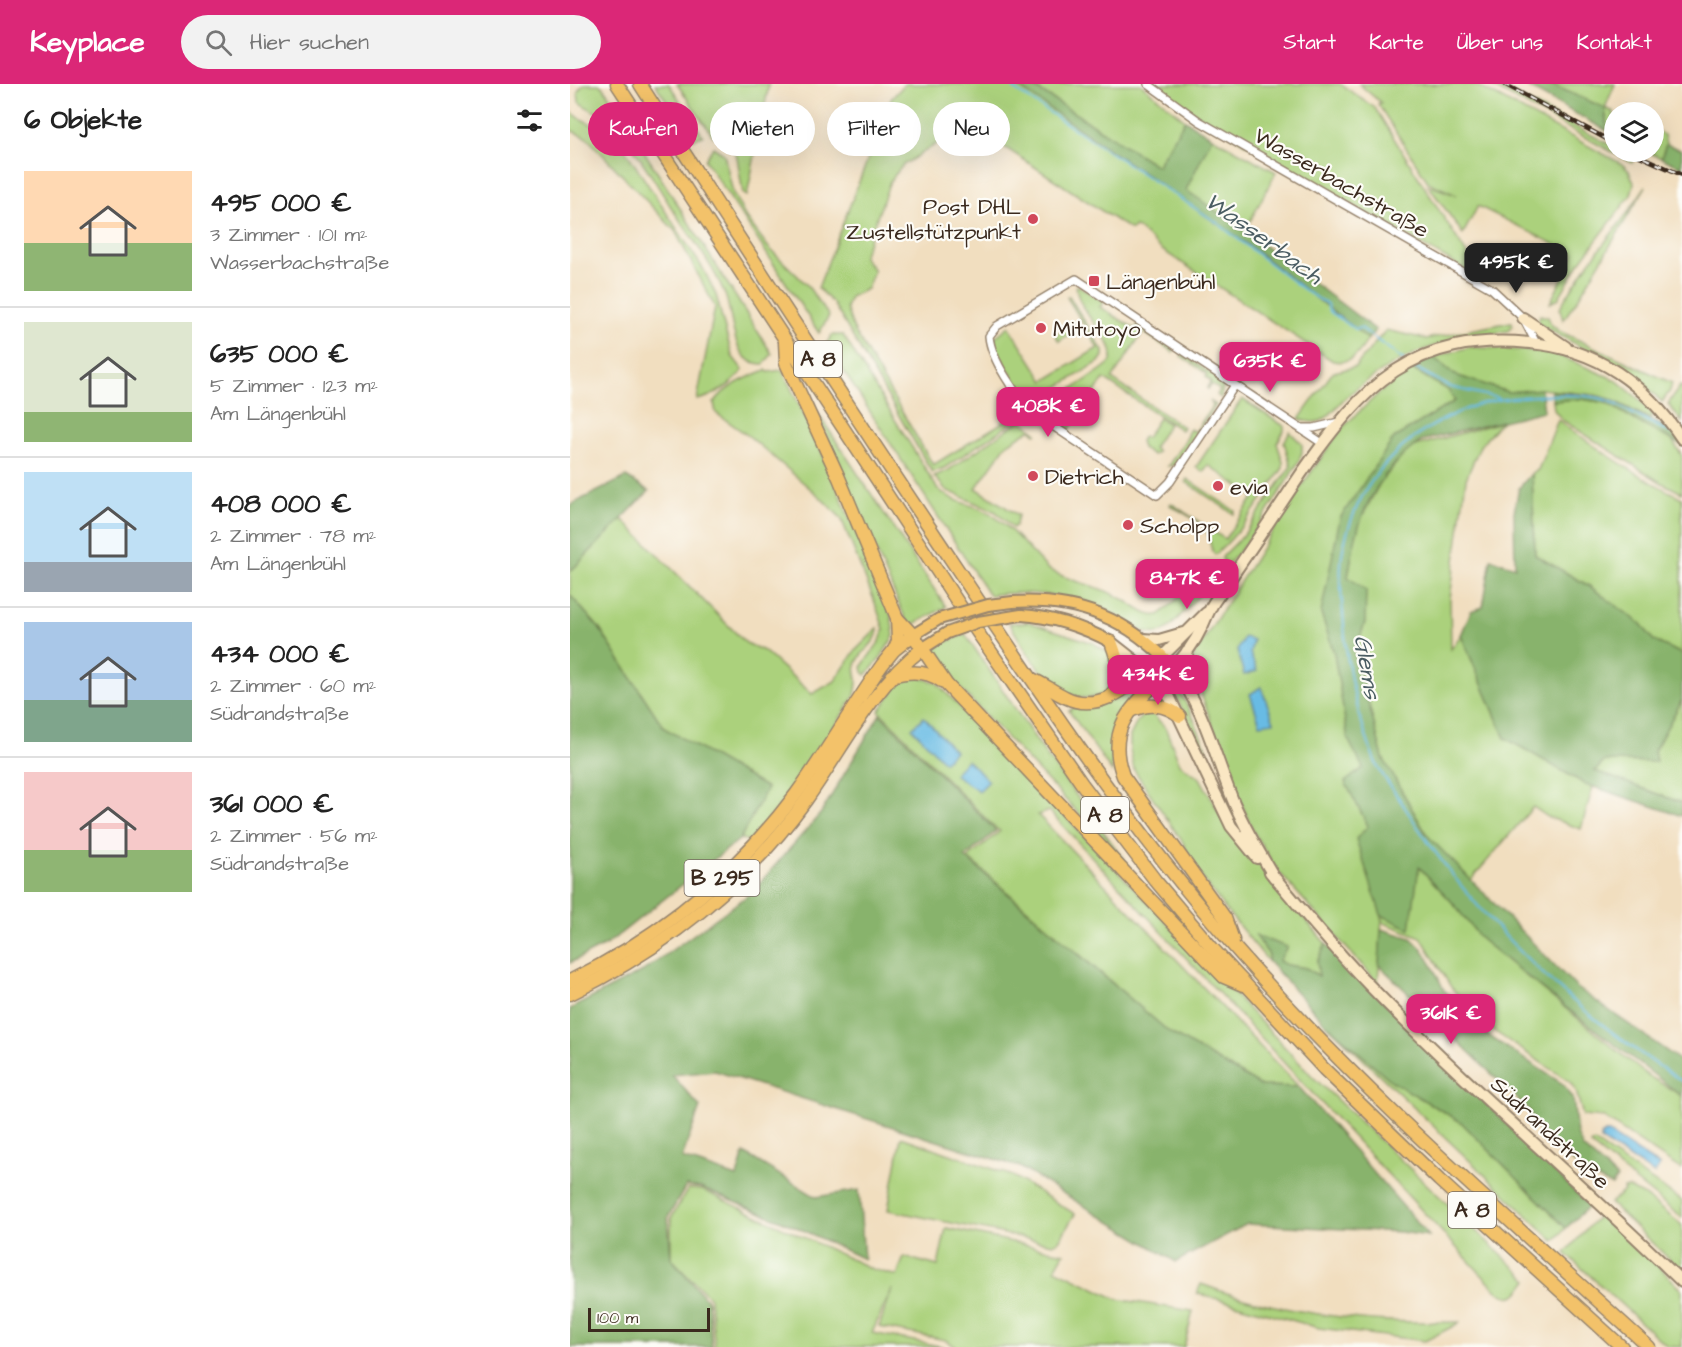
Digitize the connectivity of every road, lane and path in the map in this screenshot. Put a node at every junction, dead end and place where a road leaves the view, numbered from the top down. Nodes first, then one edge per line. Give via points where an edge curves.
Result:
1 (617, 84) edge
2 (640, 84) edge
3 (1148, 84) edge
4 (1523, 318) junction
5 (785, 341) junction
6 (1536, 343) junction
7 (1569, 349) junction
8 (1235, 385) junction
9 (1339, 422) junction
10 (1299, 427) junction
11 (1682, 439) edge
12 (1322, 443) junction
13 (1209, 611) junction
14 (897, 618) junction
15 (1186, 631) junction
16 (913, 635) junction
17 (1143, 639) junction
18 (1111, 642) junction
19 (922, 649) junction
20 (894, 650) junction
21 (1187, 651) junction
22 (1163, 656) junction
23 (1173, 667) junction
24 (1148, 671) junction
25 (891, 676) junction
26 (1030, 678) junction
27 (1158, 682) junction
28 (947, 685) junction
29 (873, 689) junction
30 (1191, 693) junction
31 (1111, 697) junction
32 (1131, 710) junction
33 (1180, 716) junction
34 (1274, 877) junction
35 (1237, 950) junction
36 (570, 981) edge
37 (1246, 987) junction
38 (570, 994) edge
39 (1682, 1282) edge
40 (1622, 1347) edge
41 (1649, 1347) edge

1 - 5 highway, A 8
2 - 26 highway, A 8
3 - 4 street, Wasserbachstraße via 1199,121 1492,289
4 - 6 street, Wasserbachstraße
4 - 7 main road
5 - 14 highway via 786,363
5 - 37 highway, A 8 via 1082,784 1180,911
6 - 7 main road
6 - 9 main road via 1468,343 1416,359 1373,386
7 - 11 main road via 1625,376 1655,404
8 - 8 street via 1076,279 997,326 989,336 990,348 1032,412 1157,495 1170,482
8 - 10 street
9 - 10 street
9 - 12 main road
10 - 12 street
12 - 13 main road
13 - 15 main road
13 - 21 main road
14 - 16 highway
14 - 20 highway via 898,641
15 - 17 main road via 1159,640
15 - 22 main road
16 - 17 main road, B 295, bridge via 939,619 987,605 1039,601 1075,606 1109,618
16 - 19 highway
16 - 20 highway, B 295
17 - 22 main road, B 295
18 - 19 main road, B 295, bridge via 1057,620 1021,615 978,622 947,633
18 - 24 main road, B 295
18 - 31 highway via 1120,678
19 - 25 highway, B 295
19 - 28 highway, A 8
20 - 29 highway, B 295
21 - 23 main road
21 - 30 main road
22 - 23 main road, B 295
22 - 24 main road
23 - 27 main road
23 - 30 main road, Südrandstraße
24 - 27 main road, Südrandstraße / B 295
24 - 31 highway
25 - 28 highway, A 8 via 923,672
25 - 29 highway, B 295
26 - 31 highway via 1074,701 1090,703
26 - 35 highway, A 8 via 1161,858
27 - 32 highway
27 - 33 main road, Südrandstraße
28 - 37 highway, A 8 via 1224,977
29 - 36 highway, B 295 via 796,794 728,872 645,938
29 - 38 highway, B 295 via 793,817 728,888 653,947
30 - 34 main road, Südrandstraße via 1240,818
32 - 33 highway via 1158,705
32 - 35 highway via 1117,736 1123,776 1225,918
33 - 34 main road, Südrandstraße via 1231,826
34 - 39 main road, Südrandstraße via 1376,992
35 - 41 highway, A 8 via 1348,1069
37 - 40 highway, A 8 via 1380,1124

